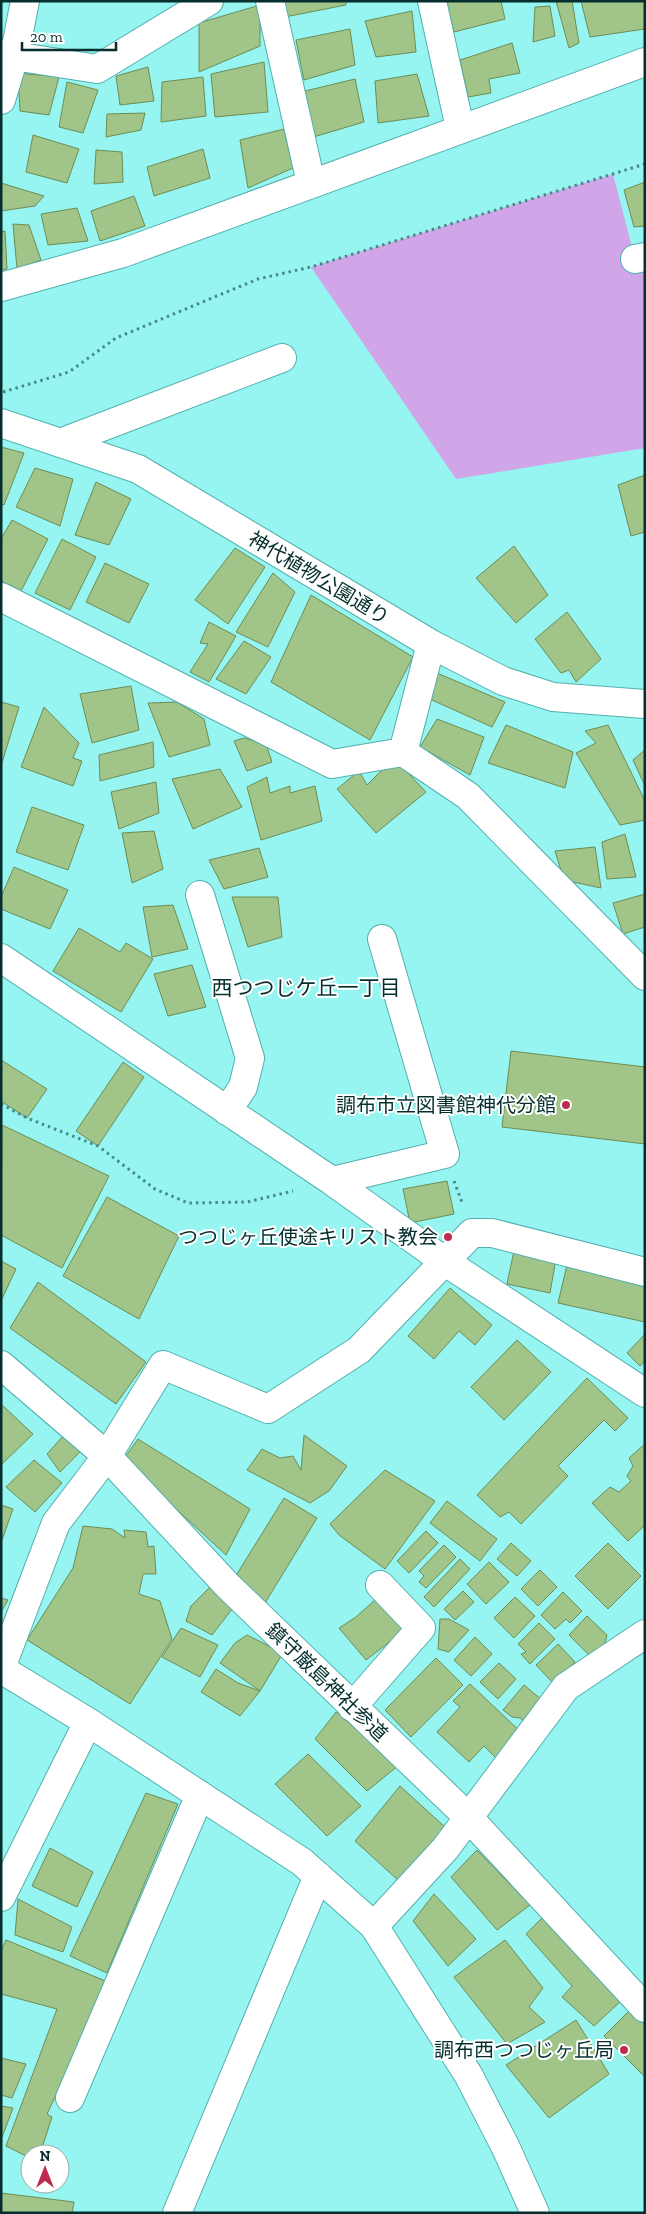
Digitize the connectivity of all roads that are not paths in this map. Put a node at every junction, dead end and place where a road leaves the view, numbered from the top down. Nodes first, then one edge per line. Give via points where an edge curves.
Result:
1 (26, 1) edge
2 (209, 1) edge
3 (270, 1) edge
4 (432, 1) edge
5 (8, 55) edge
6 (645, 62) edge
7 (1, 100) edge
8 (460, 128) junction
9 (311, 183) junction
10 (1, 287) edge
11 (282, 358) dead end
12 (1, 423) edge
13 (60, 443) junction
14 (1, 597) edge
15 (431, 644) junction
16 (645, 704) edge
17 (403, 752) junction
18 (200, 895) dead end
19 (382, 939) dead end
20 (1, 958) edge
21 (645, 976) edge
22 (227, 1111) junction
23 (332, 1181) junction
24 (444, 1261) junction
25 (645, 1272) edge
26 (1, 1365) edge
27 (645, 1393) edge
28 (107, 1456) junction
29 (380, 1585) dead end
30 (645, 1634) edge
31 (1, 1669) edge
32 (352, 1708) junction
33 (88, 1722) junction
34 (200, 1795) junction
35 (468, 1818) junction
36 (318, 1876) junction
37 (1, 1897) edge
38 (374, 1926) junction
39 (645, 2008) edge
40 (70, 2098) dead end
41 (177, 2213) edge
42 (535, 2213) edge

1 - 5 street
2 - 5 street via 97,69
3 - 9 street
4 - 8 street
5 - 7 street
6 - 8 street
8 - 9 street
9 - 10 street via 123,253
11 - 13 street
12 - 13 street, 神代植物公園通り
13 - 15 street, 神代植物公園通り via 138,469
14 - 17 street via 332,764
15 - 16 street, 神代植物公園通り via 503,681 553,697
15 - 17 street
17 - 21 street via 468,796
18 - 22 street via 250,1058 243,1087
19 - 23 street via 445,1154
20 - 22 street
22 - 23 street
23 - 24 street
24 - 25 street via 472,1233 492,1233
24 - 27 street
24 - 28 street via 359,1350 268,1409 163,1365
26 - 28 street, 鎮守厳島神社参道
28 - 31 street via 56,1523
28 - 32 street, 鎮守厳島神社参道 via 228,1586
29 - 32 street via 421,1628
30 - 35 street via 566,1687
31 - 33 street
32 - 35 street, 鎮守厳島神社参道
33 - 34 street
33 - 37 street
34 - 36 street
34 - 40 street
35 - 38 street via 445,1849
35 - 39 street, 鎮守厳島神社参道
36 - 38 street
36 - 41 street
38 - 42 street via 469,2076

